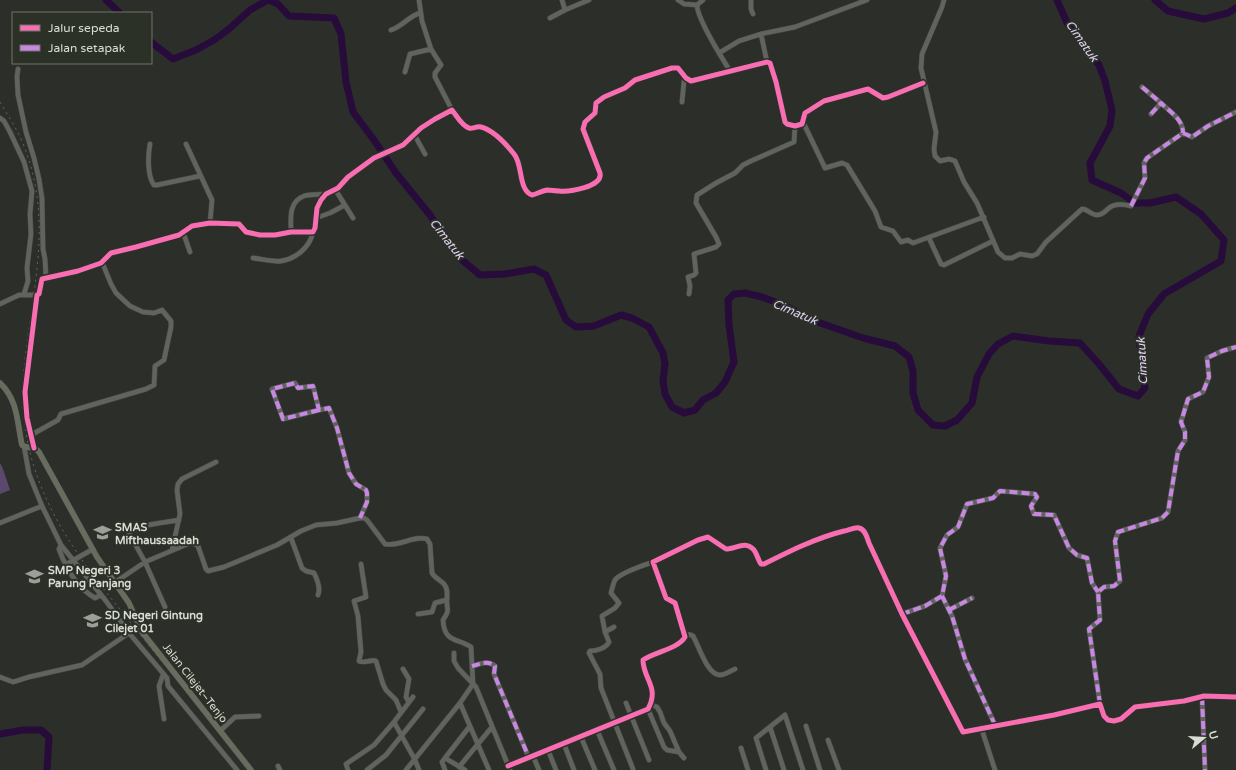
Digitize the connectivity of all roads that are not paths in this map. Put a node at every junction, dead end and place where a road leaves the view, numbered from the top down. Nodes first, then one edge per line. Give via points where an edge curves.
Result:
1 (419, 0) edge
2 (562, 0) edge
3 (589, 0) edge
4 (678, 0) edge
5 (703, 0) edge
6 (751, 0) edge
7 (867, 0) edge
8 (944, 0) edge
9 (697, 5) junction
10 (565, 10) junction
11 (420, 13) junction
12 (753, 14) dead end
13 (550, 18) dead end
14 (390, 30) dead end
15 (761, 34) junction
16 (431, 49) junction
17 (719, 53) junction
18 (767, 62) junction
19 (18, 69) dead end
20 (730, 71) junction
21 (405, 72) dead end
22 (686, 78) junction
23 (923, 82) junction
24 (1142, 87) dead end
25 (682, 102) dead end
26 (1161, 103) junction
27 (452, 110) junction
28 (1236, 112) edge
29 (1151, 114) dead end
30 (0, 118) edge
31 (803, 122) junction
32 (795, 126) junction
33 (1183, 133) junction
34 (414, 134) junction
35 (150, 144) dead end
36 (186, 144) dead end
37 (425, 154) dead end
38 (200, 176) junction
39 (335, 189) junction
40 (326, 194) junction
41 (345, 205) junction
42 (984, 217) junction
43 (316, 218) junction
44 (353, 218) dead end
45 (210, 222) junction
46 (183, 232) junction
47 (291, 232) junction
48 (313, 232) junction
49 (929, 238) junction
50 (993, 241) junction
51 (190, 252) dead end
52 (253, 258) dead end
53 (102, 262) junction
54 (46, 278) junction
55 (24, 294) junction
56 (689, 294) dead end
57 (37, 295) junction
58 (0, 304) edge
59 (1236, 347) edge
60 (0, 383) edge
61 (319, 410) junction
62 (31, 435) junction
63 (24, 446) junction
64 (34, 448) junction
65 (216, 462) dead end
66 (42, 506) junction
67 (360, 518) junction
68 (179, 520) junction
69 (0, 524) edge
70 (291, 538) junction
71 (61, 545) junction
72 (93, 550) junction
73 (172, 550) junction
74 (73, 560) junction
75 (144, 562) junction
76 (653, 562) junction
77 (361, 564) dead end
78 (65, 565) junction
79 (114, 583) junction
80 (1098, 592) junction
81 (101, 595) junction
82 (318, 595) dead end
83 (942, 596) junction
84 (972, 598) dead end
85 (446, 600) junction
86 (165, 607) dead end
87 (949, 610) junction
88 (418, 614) dead end
89 (902, 614) junction
90 (614, 627) dead end
91 (605, 632) junction
92 (129, 633) junction
93 (685, 634) junction
94 (454, 653) dead end
95 (472, 666) junction
96 (403, 669) dead end
97 (735, 669) dead end
98 (163, 675) junction
99 (0, 677) edge
100 (472, 684) junction
101 (413, 697) dead end
102 (1202, 697) junction
103 (1236, 697) edge
104 (409, 702) junction
105 (460, 703) junction
106 (626, 703) dead end
107 (1100, 704) junction
108 (649, 706) junction
109 (423, 710) dead end
110 (401, 712) junction
111 (258, 716) dead end
112 (631, 716) junction
113 (164, 720) dead end
114 (394, 722) junction
115 (615, 722) junction
116 (995, 725) junction
117 (470, 726) junction
118 (806, 726) dead end
119 (492, 727) junction
120 (770, 727) junction
121 (981, 727) junction
122 (597, 730) junction
123 (220, 731) junction
124 (401, 735) junction
125 (581, 737) junction
126 (828, 740) dead end
127 (477, 744) junction
128 (564, 744) junction
129 (741, 748) dead end
130 (548, 750) junction
131 (679, 752) junction
132 (531, 757) junction
133 (445, 758) junction
134 (684, 758) dead end
135 (415, 760) junction
136 (649, 760) dead end
137 (459, 766) junction
138 (509, 768) edge
139 (633, 769) edge
140 (237, 770) edge
141 (251, 770) edge
142 (348, 770) edge
143 (367, 770) edge
144 (406, 770) edge
145 (419, 770) edge
146 (445, 770) edge
147 (465, 770) edge
148 (489, 770) edge
149 (539, 770) edge
150 (556, 770) edge
151 (574, 770) edge
152 (594, 770) edge
153 (614, 770) edge
154 (748, 770) edge
155 (766, 770) edge
156 (784, 770) edge
157 (803, 770) edge
158 (820, 770) edge
159 (838, 770) edge
160 (995, 770) edge
161 (1205, 770) edge

1 - 11 street
2 - 10 street
3 - 10 street
4 - 9 street via 684,4
5 - 9 street
6 - 12 street
7 - 15 street via 795,27
8 - 23 street via 922,54 920,64
9 - 17 street
10 - 13 street
11 - 14 street
11 - 16 street
15 - 17 street via 734,44
15 - 18 street
16 - 21 street via 410,54
16 - 27 street via 441,66 435,77
17 - 20 street
18 - 20 street
18 - 32 street via 770,63 776,82 785,122 789,126
19 - 54 street via 18,94 40,185
20 - 22 street via 691,81
22 - 25 street
22 - 27 street via 678,68 672,68 634,80 625,88 598,101 595,113 585,122 583,129 601,176 594,184 570,191 547,190 530,195 525,189 519,161 514,154 486,129 479,126 471,129 467,127
23 - 31 street via 888,98 883,98 868,89 827,100 804,113
23 - 42 street via 936,132 935,156 940,161 955,161
24 - 26 street
26 - 29 street
26 - 33 street via 1179,120
27 - 34 street
28 - 33 street via 1192,137
30 - 55 street via 10,132 24,162 32,191 28,281
31 - 32 street
31 - 49 street via 825,168 842,163 847,165 875,211 882,228 893,231 902,242 909,240 913,243
32 - 56 street via 794,142 743,165 735,173 697,195 696,203 719,244 716,248 694,254 696,273 688,278
33 - 50 street via 1145,160 1145,178 1131,206 1117,204 1100,215 1081,210 1046,242 1035,256 1020,254 1005,258 998,252
34 - 37 street
34 - 39 street via 407,142 374,158
35 - 38 street via 148,158 154,185
36 - 38 street
38 - 45 street via 213,202
39 - 40 street
39 - 41 street
40 - 43 street via 318,206
40 - 47 street via 303,196 294,205 291,210
41 - 43 street
41 - 44 street
42 - 49 street
42 - 50 street
43 - 48 street
45 - 46 street via 190,227
45 - 47 street via 239,224 246,232 260,235
46 - 51 street
46 - 53 street via 154,243 111,253
47 - 48 street
48 - 52 street via 306,247 288,259 277,261
49 - 50 street via 940,262 944,265
53 - 54 street via 78,271
53 - 62 street via 114,289 130,306 143,312 154,313 162,310 171,321 164,360 155,366 154,385 61,414 58,420
54 - 57 street via 42,279
55 - 57 street
55 - 58 street
57 - 62 street via 25,392 26,414
59 - 80 street via 1207,358 1209,377 1203,392 1188,400 1181,422 1185,440 1178,451 1168,512 1162,518 1118,532 1115,541 1120,581
60 - 63 main road via 14,404
61 - 61 street via 313,386 298,388 295,383 272,389 283,419
61 - 67 street via 328,408 337,428 349,473 356,484 366,490 367,502
62 - 64 street
63 - 64 main road
63 - 66 street via 29,474
64 - 72 main road, Jalan Cilejet–Tenjo via 39,452
65 - 68 street via 180,481 177,490
66 - 69 street
66 - 71 street
67 - 70 street via 316,525
67 - 85 street via 367,520 385,544 420,538 429,540 432,573 446,587
68 - 73 street
68 - 75 street via 131,530 129,535
70 - 73 street via 224,567 208,571 195,544
70 - 82 street via 302,568 314,573
71 - 74 street
71 - 78 street via 59,549
72 - 74 street
72 - 79 main road, Jalan Cilejet–Tenjo
73 - 75 street
74 - 78 street
74 - 81 street
75 - 79 street
75 - 86 street
76 - 89 street via 708,537 726,549 743,544 750,547 755,551 760,563 764,564 827,536 859,528 865,533
76 - 91 street via 615,580 611,593 619,603 602,616
76 - 93 street via 666,598 675,603
77 - 110 street via 366,597 354,601 361,652 359,661 376,662 386,690 396,700
78 - 81 street via 82,589 95,598
79 - 123 main road, Jalan Cilejet–Tenjo via 129,603 142,632
80 - 83 street via 1092,583 1087,558 1077,555 1068,548 1054,515 1034,514 1031,506 1037,497 1035,494 1000,491 993,498 967,504 958,527 947,535 940,548 946,576
80 - 107 street via 1100,620 1089,629
81 - 92 street
83 - 87 street
83 - 89 street via 925,606
84 - 87 street
85 - 88 street via 435,603 432,612
85 - 95 street via 448,612 443,622 447,633 457,642 471,647
87 - 116 street via 965,659
89 - 121 street via 962,731
90 - 91 street
91 - 115 street via 608,644 589,653 600,674 601,688
92 - 98 street
92 - 99 street via 82,665 13,682
93 - 97 street via 693,636 707,667 715,674
93 - 108 street via 682,642 643,660 652,687
94 - 100 street via 454,661 458,668
95 - 100 street
95 - 132 street via 486,662 494,666 493,673
96 - 104 street via 409,679 406,697
98 - 113 street via 159,686
98 - 140 street via 168,686
100 - 105 street
100 - 119 street via 476,687
101 - 104 street
102 - 103 street
102 - 107 street via 1134,707 1114,721 1104,716
102 - 161 street
104 - 110 street
105 - 117 street
105 - 135 street
106 - 112 street
107 - 116 street
108 - 112 street
108 - 131 street via 658,709
108 - 131 street via 664,747 666,750
109 - 124 street
110 - 114 street
111 - 123 street via 235,718
112 - 115 street
112 - 136 street
114 - 124 street
114 - 142 street via 374,744 346,764
115 - 122 street
115 - 139 street
116 - 121 street
117 - 127 street
117 - 133 street
118 - 158 street
119 - 127 street
119 - 138 street
120 - 155 street via 756,738
120 - 156 street
120 - 157 street via 785,715
121 - 160 street
122 - 125 street
122 - 153 street
123 - 141 main road, Jalan Cilejet–Tenjo
124 - 135 street
124 - 143 street via 384,757
125 - 128 street
125 - 152 street
126 - 159 street
127 - 137 street
127 - 148 street
128 - 130 street
128 - 151 street
129 - 154 street
130 - 132 street
130 - 150 street
131 - 134 street
132 - 138 street
132 - 149 street
133 - 137 street
133 - 146 street via 442,762
135 - 144 street
135 - 145 street
137 - 147 street

